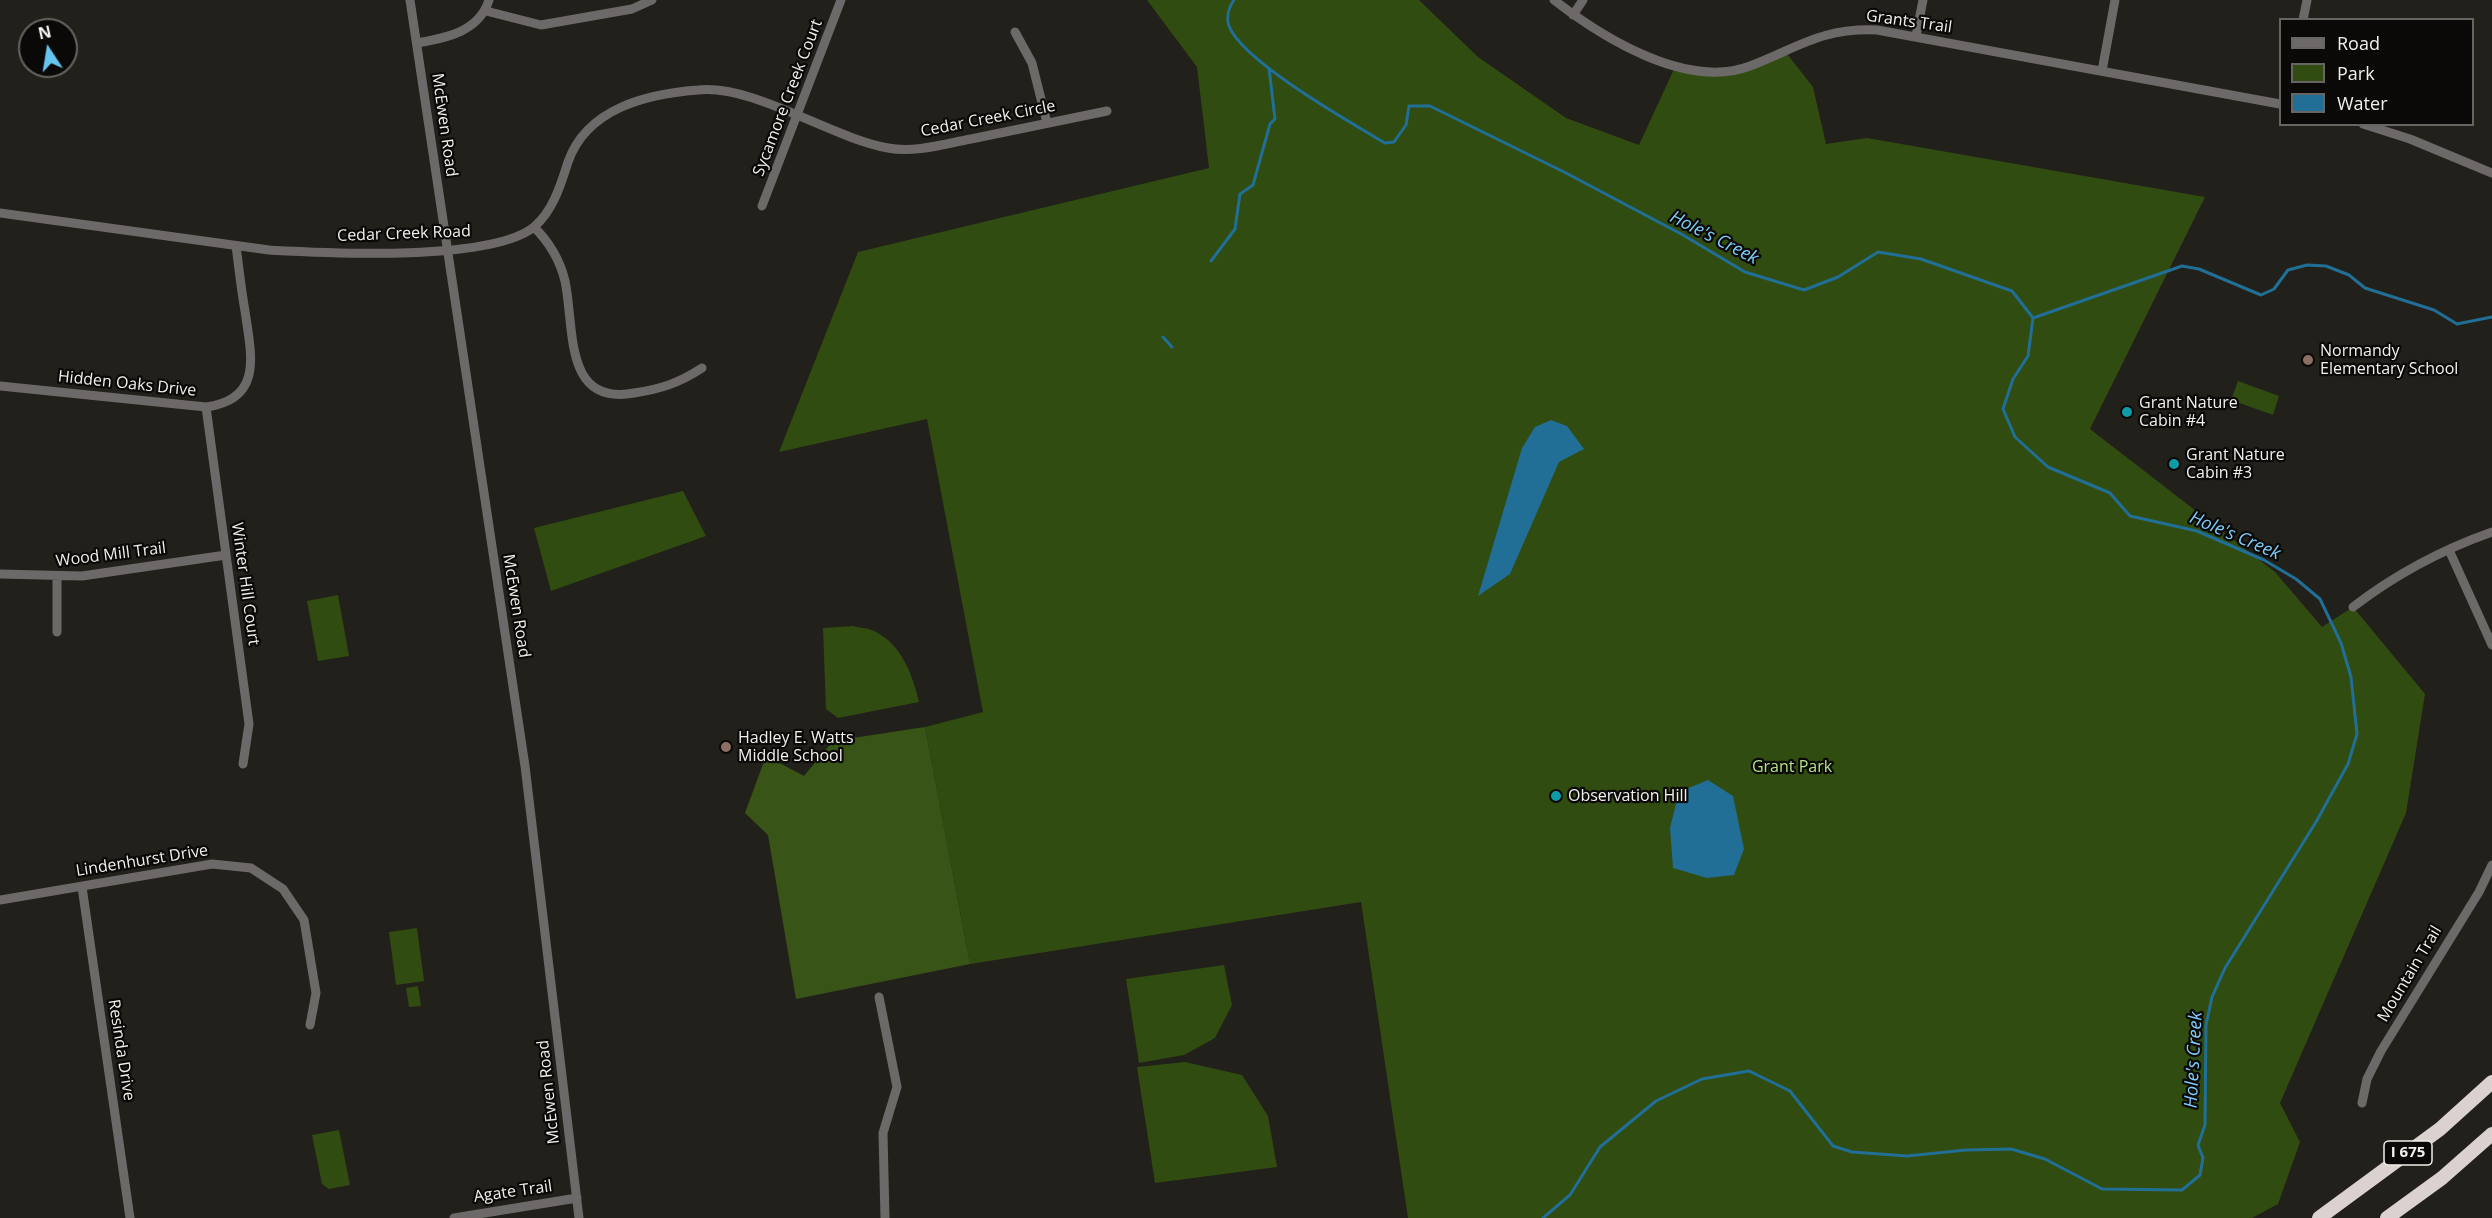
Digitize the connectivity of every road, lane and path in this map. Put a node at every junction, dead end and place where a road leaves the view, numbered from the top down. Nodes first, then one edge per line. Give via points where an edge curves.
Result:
1 (410, 0) edge
2 (489, 0) edge
3 (652, 0) edge
4 (841, 0) edge
5 (1554, 0) edge
6 (1583, 0) edge
7 (1923, 0) edge
8 (2115, 0) edge
9 (2307, 0) edge
10 (486, 10) junction
11 (1573, 15) junction
12 (2303, 18) edge
13 (1015, 32) dead end
14 (1916, 36) junction
15 (417, 43) junction
16 (2102, 71) junction
17 (2279, 104) edge
18 (1107, 111) dead end
19 (798, 117) junction
20 (1047, 123) junction
21 (2369, 126) edge
22 (840, 132) joint
23 (2492, 173) edge
24 (762, 206) dead end
25 (0, 213) edge
26 (534, 226) junction
27 (236, 246) junction
28 (447, 250) junction
29 (702, 368) dead end
30 (0, 386) edge
31 (206, 407) junction
32 (2492, 532) edge
33 (2449, 550) junction
34 (226, 555) junction
35 (0, 574) edge
36 (57, 577) junction
37 (2353, 608) dead end
38 (57, 632) dead end
39 (2492, 645) edge
40 (243, 764) dead end
41 (2492, 864) edge
42 (82, 887) junction
43 (0, 900) edge
44 (879, 997) dead end
45 (310, 1025) dead end
46 (2492, 1082) edge
47 (2362, 1103) dead end
48 (2492, 1134) edge
49 (576, 1198) junction
50 (130, 1218) edge
51 (454, 1218) edge
52 (579, 1218) edge
53 (885, 1218) edge
54 (2319, 1218) edge
55 (2387, 1218) edge

1 - 15 street, McEwen Road
2 - 10 street
3 - 10 street via 632,9 536,25
4 - 19 street, Sycamore Creek Court
5 - 11 street, Grants Trail
6 - 11 street
7 - 14 street
8 - 16 street
9 - 12 street
10 - 15 street via 456,35
11 - 14 street, Grants Trail via 1621,43 1675,67 1704,73 1750,66 1810,38 1841,30
13 - 20 street via 1032,63
14 - 16 street, Grants Trail
15 - 28 street, McEwen Road
16 - 17 street, Grants Trail
18 - 20 street, Cedar Creek Circle
19 - 22 street, Cedar Creek Road
19 - 24 street, Sycamore Creek Court
19 - 26 street, Cedar Creek Road via 718,90 698,89 618,107 584,132 552,203
20 - 22 street, Cedar Creek Circle via 909,150 876,145
21 - 23 street
25 - 27 street, Cedar Creek Road
26 - 28 street, Cedar Creek Road via 496,244
26 - 29 street via 561,268 578,367 593,387 620,396 671,386
27 - 28 street, Cedar Creek Road via 311,252
27 - 31 street, Hidden Oaks Drive via 251,369 239,394
28 - 49 street, McEwen Road via 525,766 551,960
30 - 31 street, Hidden Oaks Drive
31 - 34 street, Winter Hill Court
32 - 33 street
33 - 37 street via 2397,575
33 - 39 street
34 - 36 street, Wood Mill Trail
34 - 40 street, Winter Hill Court via 249,724
35 - 36 street, Wood Mill Trail
36 - 38 street
41 - 47 street, Mountain Trail via 2479,892 2381,1051 2367,1079
42 - 43 street, Lindenhurst Drive
42 - 45 street, Lindenhurst Drive via 212,864 238,865 262,873 284,889 304,920 316,993
42 - 50 street, Resinda Drive
44 - 53 street via 897,1087 883,1133
46 - 54 highway, I 675 via 2440,1129
48 - 55 highway, I 675 via 2442,1178
49 - 51 street, Agate Trail
49 - 52 street, McEwen Road

